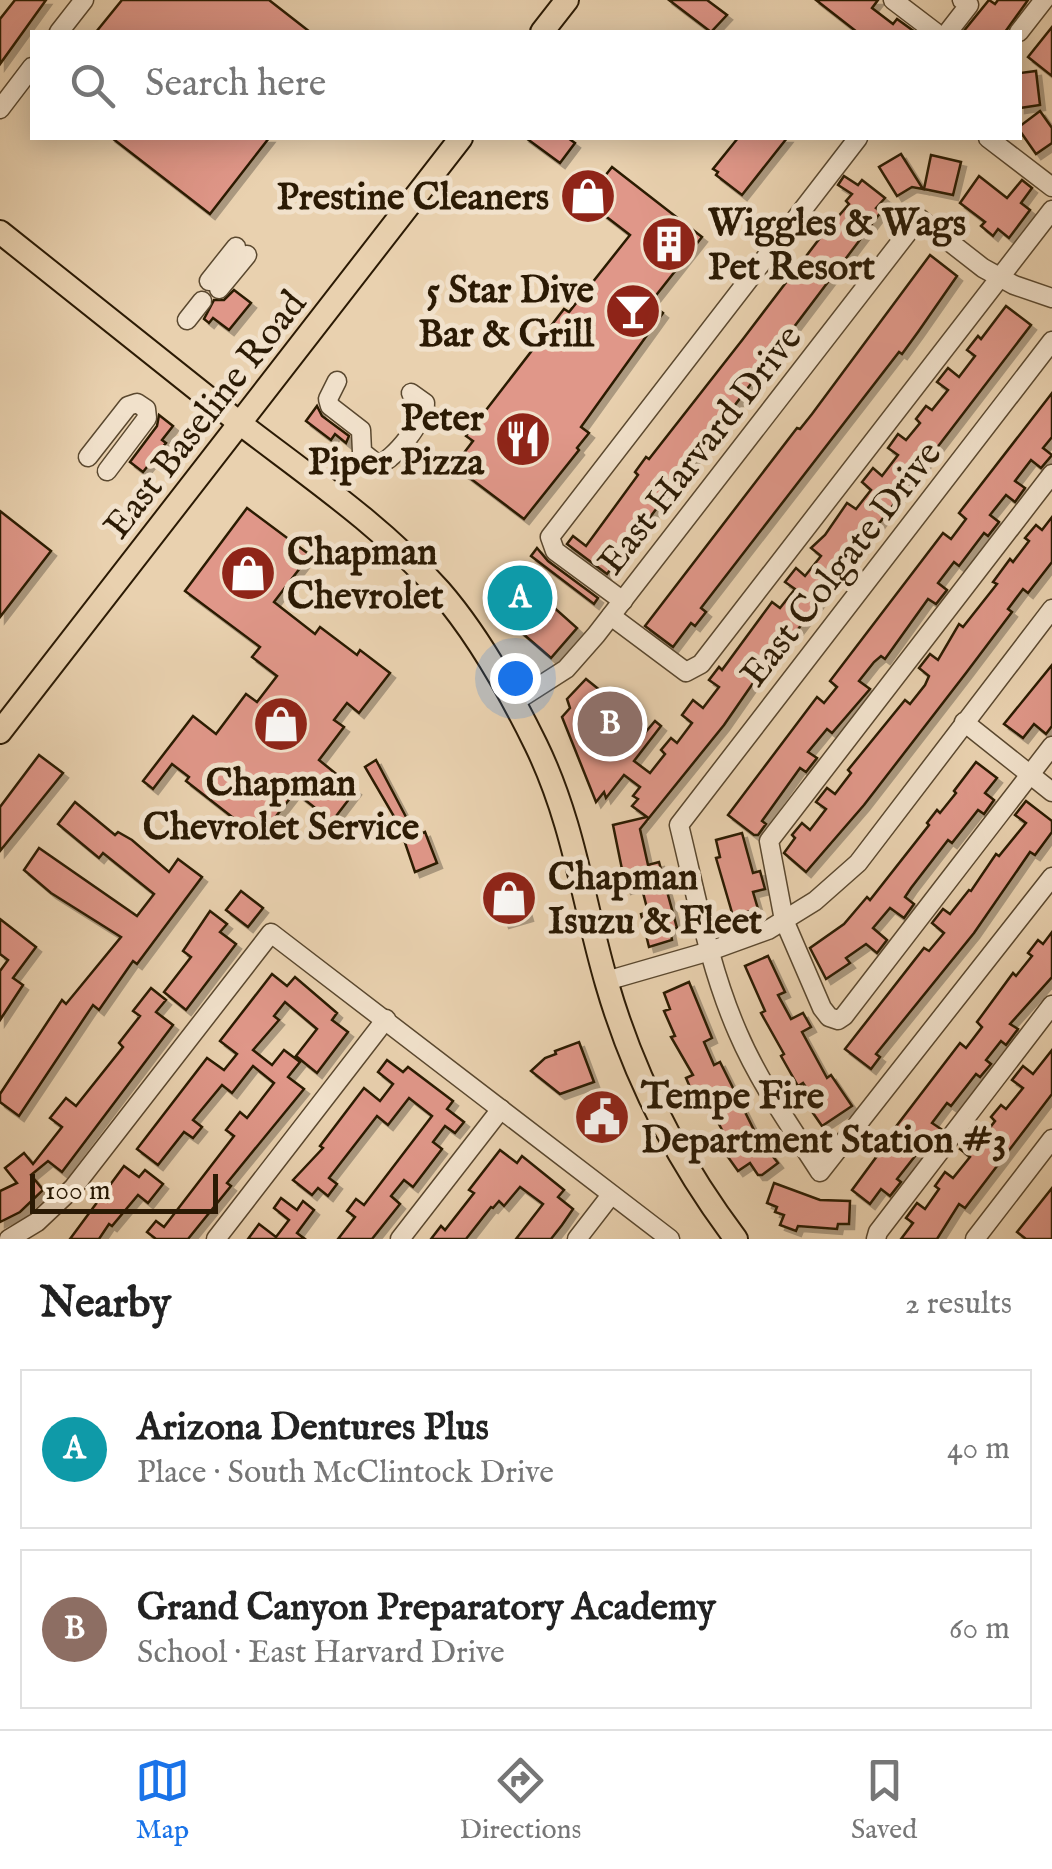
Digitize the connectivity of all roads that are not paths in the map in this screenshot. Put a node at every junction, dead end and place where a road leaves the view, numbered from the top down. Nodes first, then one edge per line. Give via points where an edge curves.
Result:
1 (84, 0) edge
2 (567, 0) edge
3 (893, 0) edge
4 (962, 0) edge
5 (1044, 0) edge
6 (61, 30) edge
7 (544, 30) edge
8 (931, 30) edge
9 (950, 30) edge
10 (1020, 30) edge
11 (30, 70) edge
12 (0, 108) edge
13 (460, 140) edge
14 (856, 140) edge
15 (991, 140) edge
16 (1052, 187) edge
17 (1052, 210) edge
18 (0, 232) edge
19 (241, 251) dead end
20 (999, 277) junction
21 (214, 285) dead end
22 (1052, 298) edge
23 (202, 301) dead end
24 (188, 319) dead end
25 (1052, 341) edge
26 (337, 381) dead end
27 (411, 393) dead end
28 (241, 424) junction
29 (88, 458) dead end
30 (107, 471) dead end
31 (1052, 474) edge
32 (617, 608) junction
33 (1052, 609) edge
34 (513, 703) junction
35 (964, 722) junction
36 (2, 726) edge
37 (1052, 746) edge
38 (1030, 774) junction
39 (1052, 792) edge
40 (1052, 877) edge
41 (784, 920) junction
42 (710, 952) junction
43 (606, 981) junction
44 (1052, 1005) edge
45 (386, 1019) junction
46 (501, 1109) junction
47 (1052, 1138) edge
48 (611, 1194) junction
49 (10, 1239) edge
50 (216, 1239) edge
51 (400, 1239) edge
52 (577, 1239) edge
53 (670, 1239) edge
54 (736, 1239) edge
55 (876, 1239) edge
56 (975, 1239) edge

1 - 6 street
2 - 7 main road
3 - 8 street
4 - 9 street via 969,6
5 - 10 street
11 - 12 street
13 - 28 main road, East Baseline Road
14 - 32 street via 550,537 555,551
15 - 16 street
17 - 20 street
18 - 28 main road
19 - 21 street
20 - 22 street
20 - 32 street, East Harvard Drive via 918,218
20 - 32 street via 701,664 686,672
23 - 24 street
25 - 42 street, East Colgate Drive via 678,824
26 - 27 street via 330,406 360,430 362,452 377,464 389,461 423,416 424,403
28 - 34 main road via 410,560 469,629
28 - 36 main road, East Baseline Road
29 - 30 street via 128,406 142,406 148,418
31 - 41 street via 769,841
32 - 34 street, East Harvard Drive via 566,669
33 - 35 street
34 - 43 main road via 569,825
35 - 38 street
35 - 41 street via 858,863
37 - 38 street
38 - 39 street
38 - 41 street via 838,1020 822,1008
40 - 42 street via 820,1172 738,1032
41 - 42 street
42 - 43 street
43 - 54 main road via 657,1113
44 - 55 street
45 - 46 street
45 - 49 street via 271,932 74,1188
45 - 50 street
46 - 48 street
46 - 51 street
47 - 56 street
48 - 52 street
48 - 53 street

